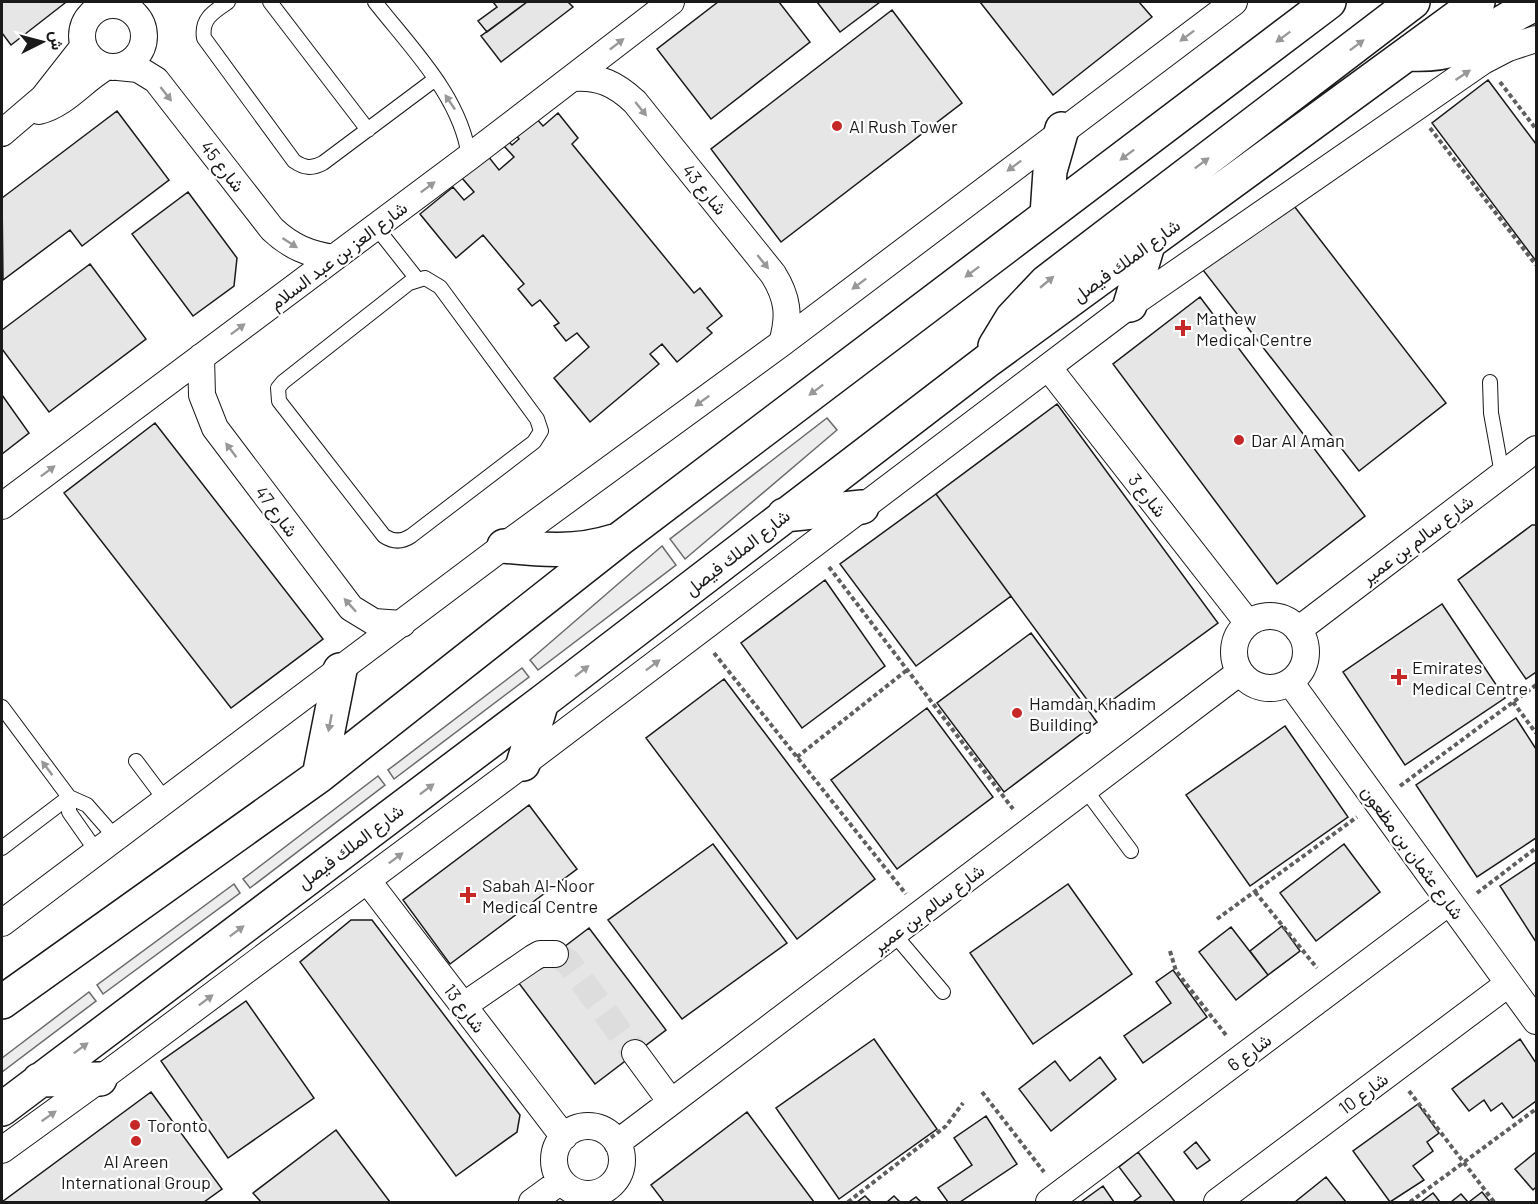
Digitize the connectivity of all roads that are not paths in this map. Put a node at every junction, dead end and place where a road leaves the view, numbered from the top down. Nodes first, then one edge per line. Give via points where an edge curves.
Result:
1 (228, 2) edge
2 (270, 2) edge
3 (375, 2) edge
4 (1234, 2) edge
5 (1329, 2) edge
6 (1413, 2) edge
7 (1478, 2) edge
8 (116, 3) edge
9 (668, 3) edge
10 (1536, 4) edge
11 (83, 11) edge
12 (1536, 39) edge
13 (83, 46) junction
14 (1409, 54) junction
15 (112, 67) junction
16 (573, 78) junction
17 (434, 80) junction
18 (27, 114) junction
19 (1062, 129) junction
20 (368, 130) junction
21 (2, 133) edge
22 (469, 157) junction
23 (1047, 215) junction
24 (376, 227) junction
25 (1148, 245) junction
26 (334, 258) junction
27 (417, 279) junction
28 (1130, 305) junction
29 (782, 343) junction
30 (201, 357) junction
31 (987, 362) junction
32 (1048, 367) junction
33 (1490, 382) dead end
34 (1536, 449) edge
35 (1502, 474) junction
36 (2, 506) edge
37 (862, 507) junction
38 (784, 515) junction
39 (621, 538) junction
40 (504, 546) junction
41 (1248, 623) junction
42 (402, 624) junction
43 (1298, 630) junction
44 (340, 670) junction
45 (1240, 672) junction
46 (1290, 682) junction
47 (542, 702) junction
48 (2, 706) edge
49 (136, 761) dead end
50 (523, 764) junction
51 (319, 776) junction
52 (1085, 789) junction
53 (69, 797) junction
54 (166, 801) junction
55 (107, 845) junction
56 (2, 848) edge
57 (1131, 852) dead end
58 (367, 880) junction
59 (1452, 906) junction
60 (2, 923) edge
61 (894, 934) junction
62 (555, 954) dead end
63 (1509, 984) junction
64 (943, 992) dead end
65 (2, 1002) edge
66 (463, 1006) junction
67 (1535, 1016) edge
68 (635, 1053) tunnel mouth
69 (100, 1079) junction
70 (39, 1080) junction
71 (671, 1102) junction
72 (2, 1109) edge
73 (564, 1137) junction
74 (617, 1143) junction
75 (2, 1149) edge
76 (561, 1181) junction
77 (613, 1196) edge
78 (1055, 1198) edge
79 (532, 1203) edge
80 (1217, 1203) edge

1 - 20 lane via 209,15 204,38 294,161 301,166 317,166
2 - 20 lane
3 - 17 lane
4 -> 19 street
5 -> 23 main road
31 -> 6 main road via 1012,318 1046,282
7 - 14 main road, شارع الملك فيصل
8 - 11 street
8 - 15 street via 136,16 144,36 136,57
16 -> 9 street, شارع العز بن عبد السلام
10 - 14 main road via 1451,53
11 - 13 street
28 -> 12 street, شارع الملك فيصل via 1483,61
13 - 15 street via 89,56
13 - 18 street
14 - 25 main road, شارع الملك فيصل
15 - 18 street via 87,78 61,102
15 -> 26 street, شارع 45 via 138,69 156,81 285,242 302,251
16 - 22 street, شارع العز بن عبد السلام
16 -> 29 street, شارع 43 via 607,81 635,102 773,274 788,307
17 - 20 lane
22 -> 17 lane via 457,113
18 - 21 street
19 - 23 main road via 1050,171
19 -> 29 street
24 -> 22 street, شارع العز بن عبد السلام
23 -> 39 main road
24 - 26 street, شارع العز بن عبد السلام
24 - 27 lane
25 - 28 main road
25 - 31 main road, شارع الملك فيصل
30 -> 26 street, شارع العز بن عبد السلام
27 - 27 lane via 283,382 277,394 384,536 400,541 534,442 541,431 537,419 440,286 425,278
28 - 32 street, شارع الملك فيصل
29 -> 40 street
36 -> 30 street, شارع العز بن عبد السلام
42 -> 30 street, شارع 47 via 374,622 351,608 215,428 202,395
31 - 38 main road, شارع الملك فيصل
32 - 37 street, شارع الملك فيصل
32 - 41 street, شارع 3
33 - 35 lane via 1492,423
34 - 35 street, شارع سالم بن عمير
35 - 43 street, شارع سالم بن عمير
37 - 38 main road
50 -> 37 street, شارع الملك فيصل
47 -> 38 main road, شارع الملك فيصل
39 - 40 main road via 592,549
39 - 51 main road
40 - 42 street
41 - 43 street via 1274,616
41 - 45 street via 1236,640 1235,662
42 - 44 street
43 - 46 street via 1304,640 1304,664
44 -> 51 main road
44 - 54 street
45 - 46 street via 1247,680 1268,688
45 - 52 street, شارع سالم بن عمير
46 - 59 street, شارع عثمان بن مظعون
47 - 50 main road
70 -> 47 main road, شارع الملك فيصل
53 -> 48 lane
49 - 54 lane
58 -> 50 street, شارع الملك فيصل
51 - 65 main road
52 - 57 lane
52 - 61 street, شارع سالم بن عمير
53 - 55 lane via 87,805
53 - 55 lane via 69,812
53 - 56 lane
54 - 55 street
55 - 60 street
58 - 66 street, شارع 13
69 -> 58 street, شارع الملك فيصل
59 - 63 street, شارع عثمان بن مظعون
59 - 78 street, شارع 6 via 1333,989
61 - 64 lane
61 - 71 street, شارع سالم بن عمير
62 - 66 street via 540,954
63 - 67 street, شارع عثمان بن مظعون
63 - 80 street, شارع 10
66 - 73 street, شارع 13
68 - 71 street
69 - 70 main road
75 -> 69 street, شارع الملك فيصل
70 - 72 main road, شارع الملك فيصل
71 - 74 street, شارع سالم بن عمير
73 - 74 street via 581,1127 592,1127
73 - 76 street via 555,1154 556,1173
74 - 77 street via 622,1162
76 - 77 street via 582,1194
76 - 79 street

